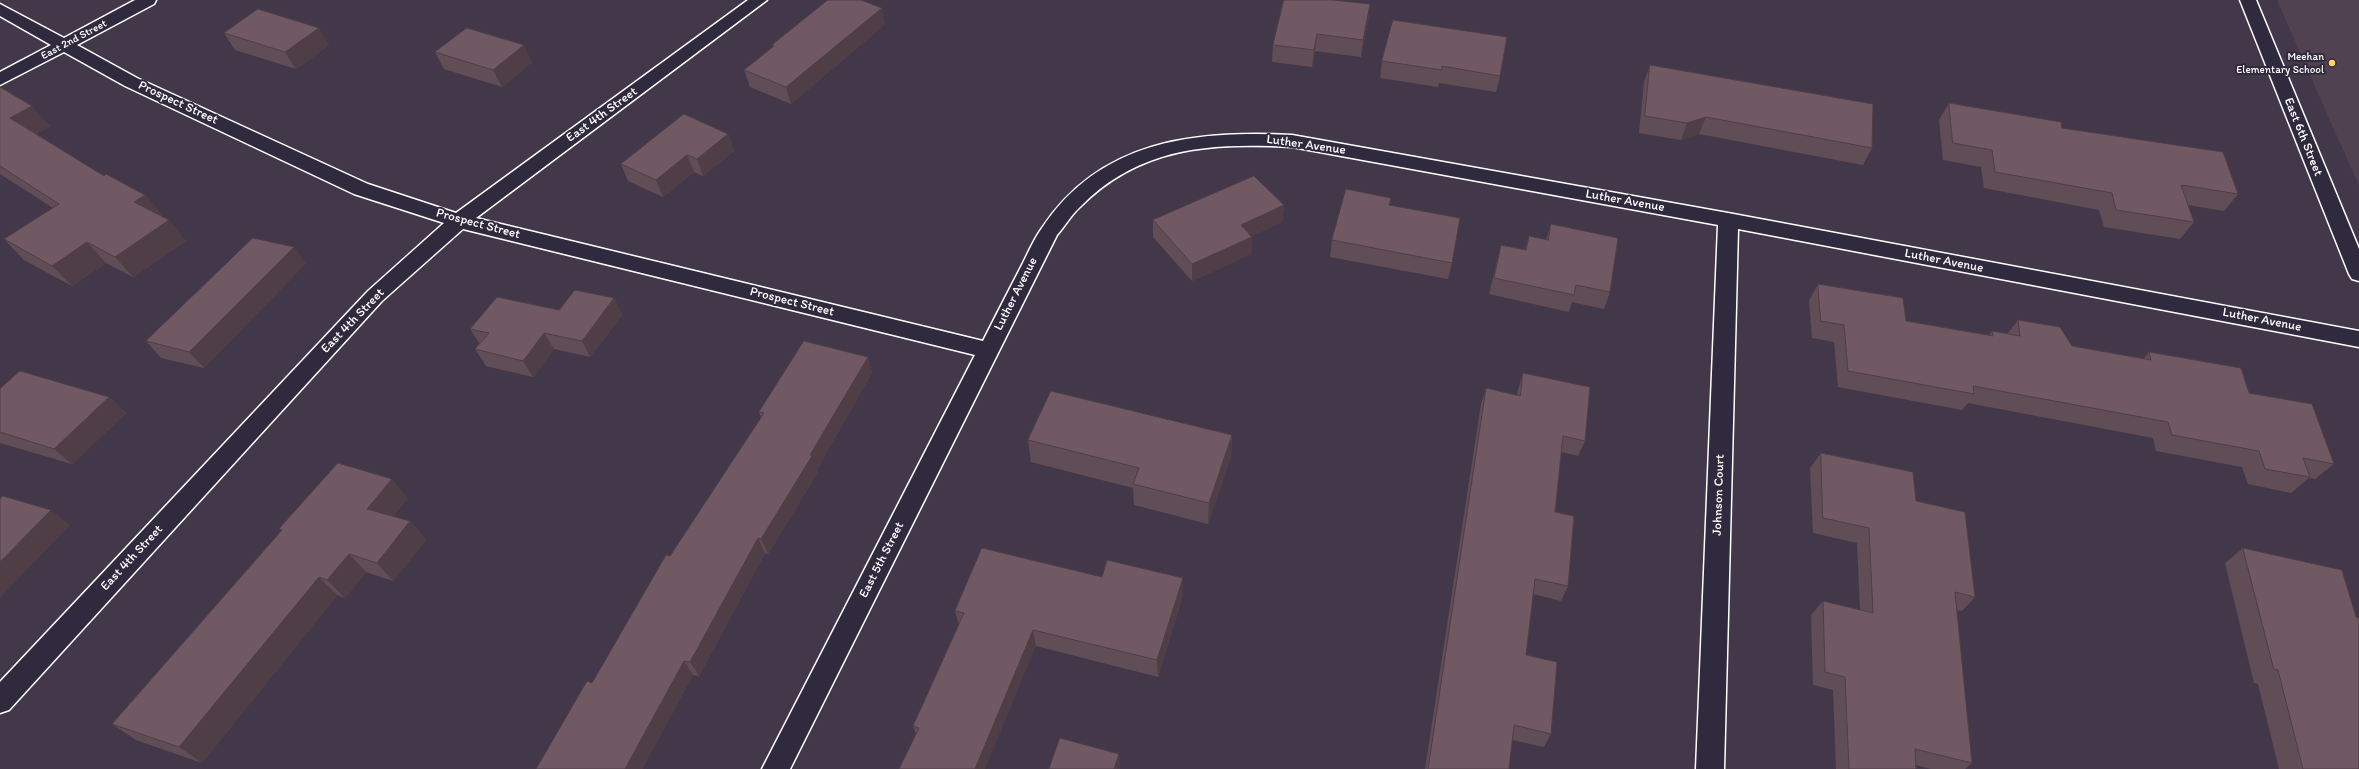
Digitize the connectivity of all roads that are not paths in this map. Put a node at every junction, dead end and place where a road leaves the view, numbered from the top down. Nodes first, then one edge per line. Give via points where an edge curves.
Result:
1 (148, 0) edge
2 (759, 0) edge
3 (2248, 0) edge
4 (0, 9) edge
5 (65, 45) junction
6 (0, 79) edge
7 (1728, 220) junction
8 (459, 221) junction
9 (2359, 274) edge
10 (2359, 339) edge
11 (988, 350) junction
12 (0, 701) edge
13 (776, 769) edge
14 (1710, 769) edge

1 - 5 street, East 2nd Street
2 - 8 street, East 4th Street
3 - 9 street, East 6th Street
4 - 5 street, Prospect Street
5 - 6 street, East 2nd Street
5 - 8 street, Prospect Street via 132,82 361,188
7 - 10 street, Luther Avenue
7 - 11 street, Luther Avenue via 1292,141 1220,138 1193,141 1163,148 1132,160 1106,175 1064,209 1049,232
7 - 14 street, Johnson Court
8 - 11 street, Prospect Street
8 - 12 street, East 4th Street via 375,296
11 - 13 street, East 5th Street

